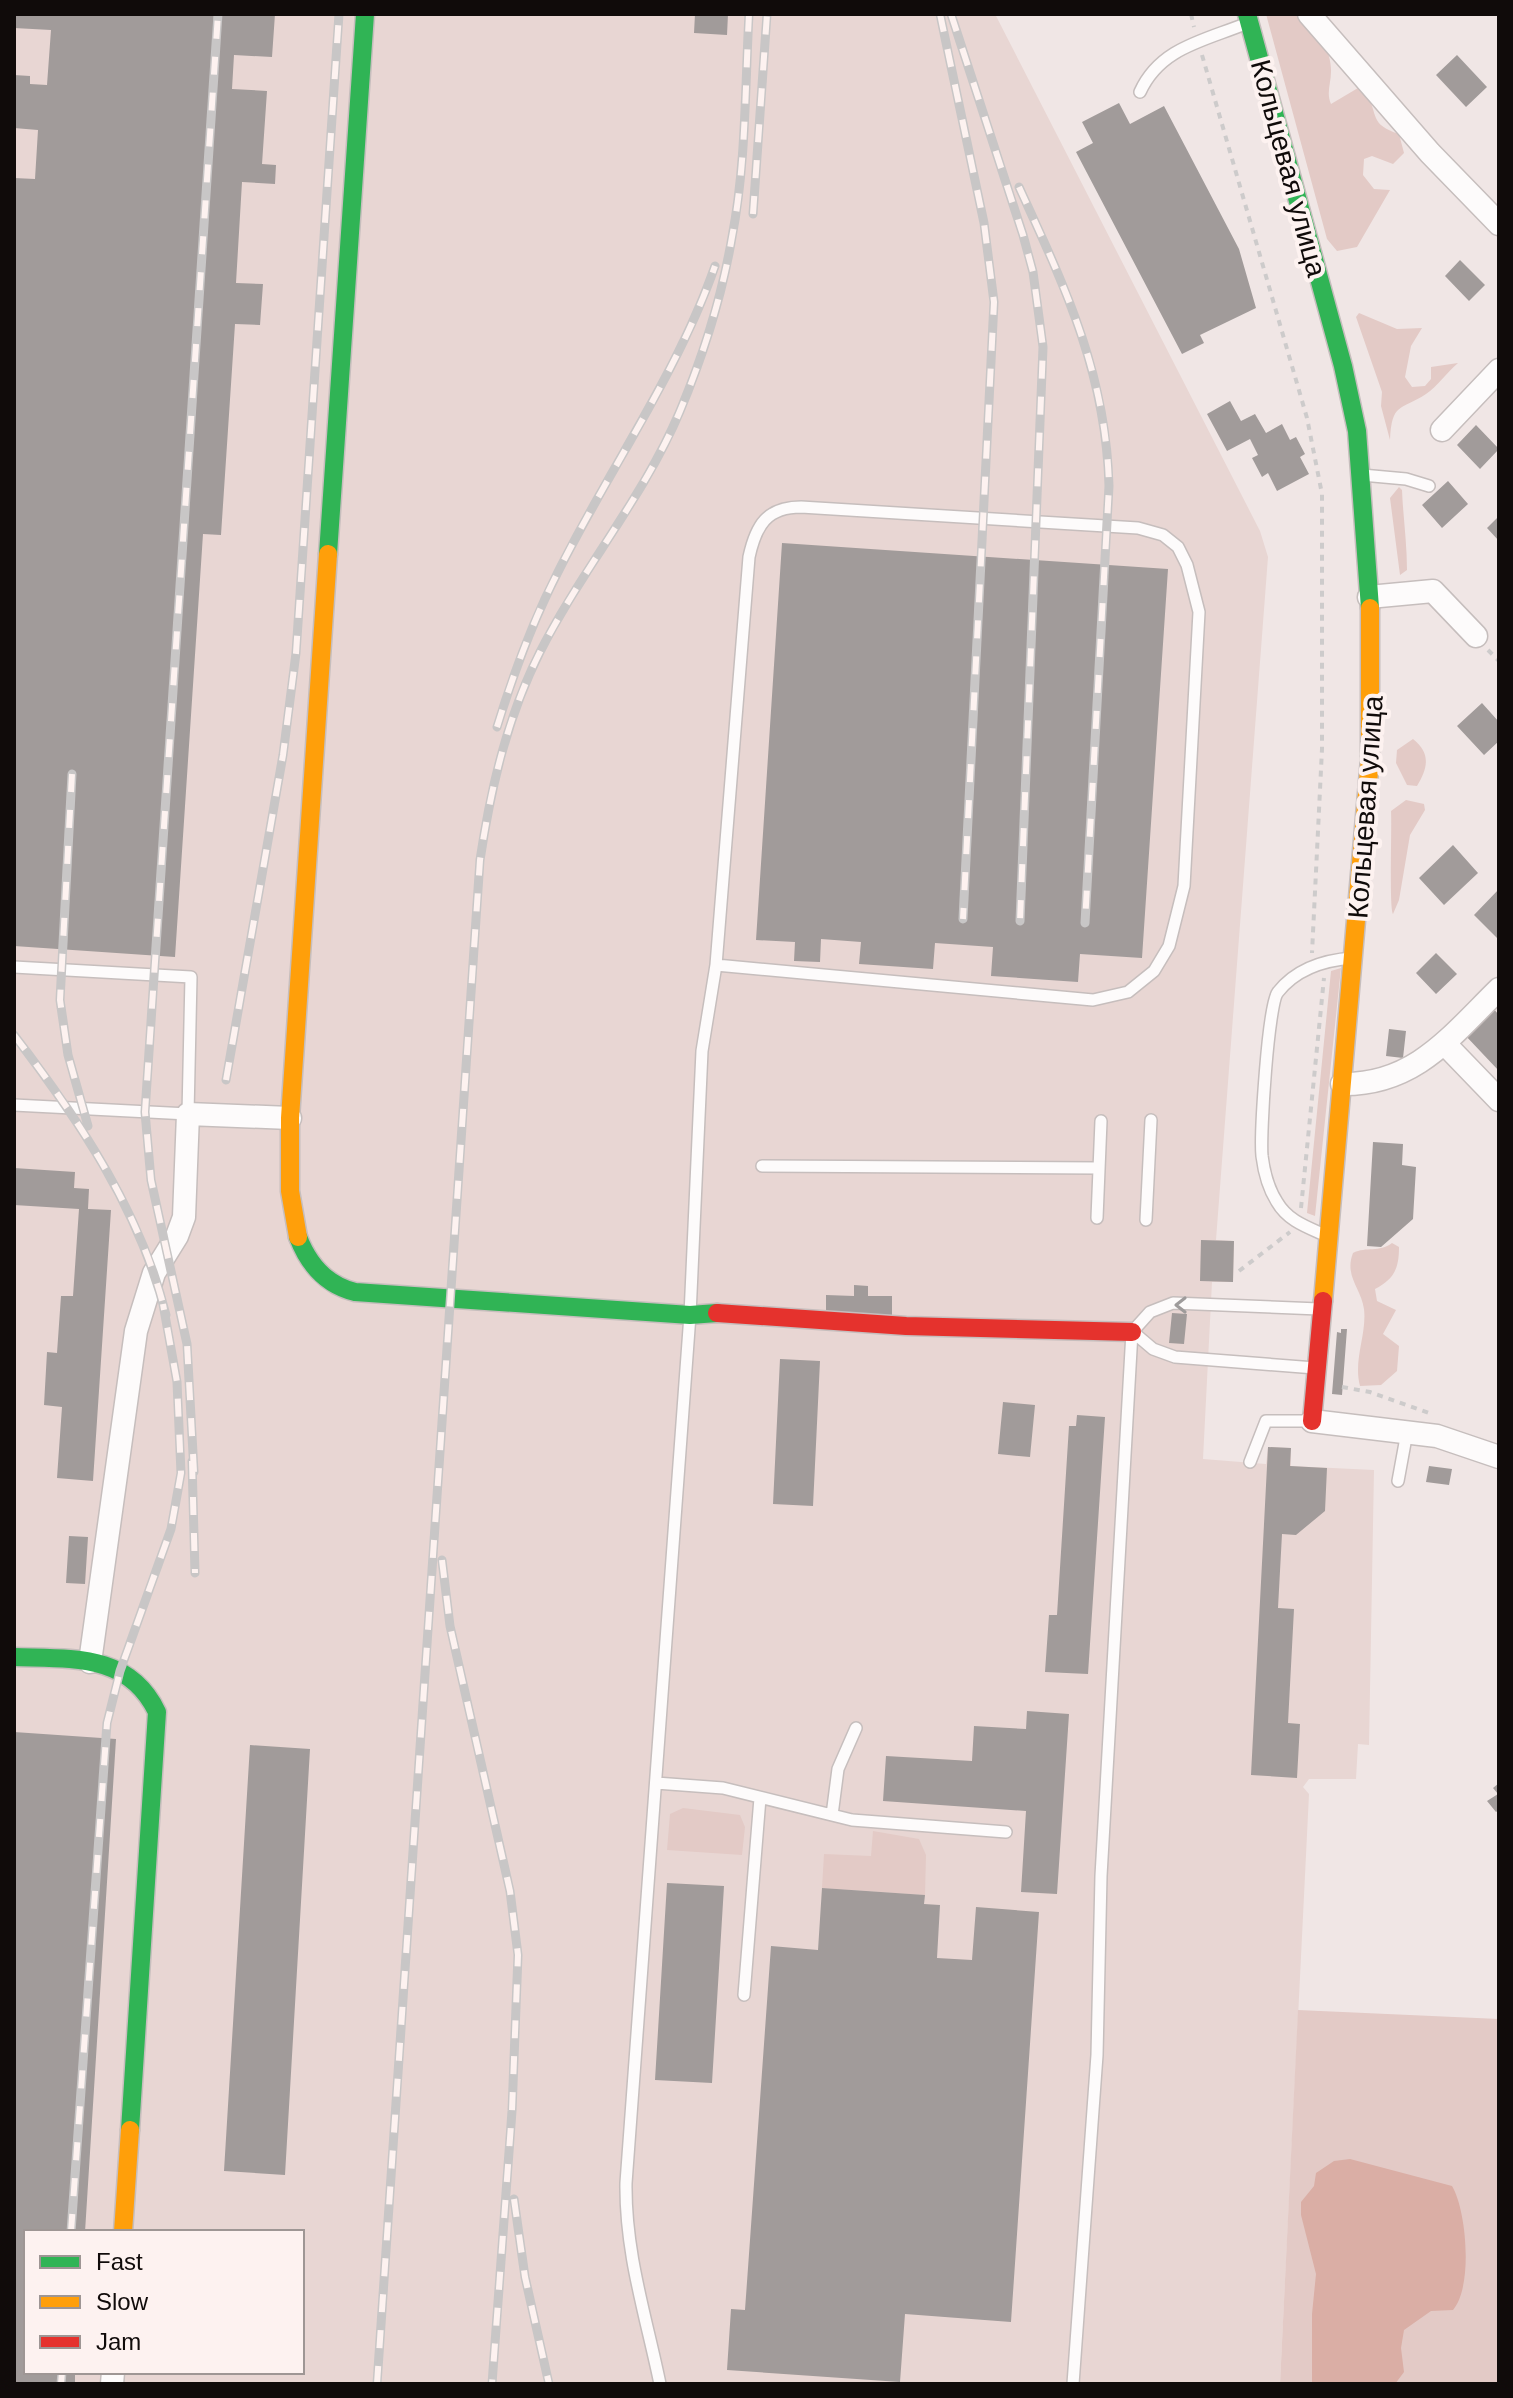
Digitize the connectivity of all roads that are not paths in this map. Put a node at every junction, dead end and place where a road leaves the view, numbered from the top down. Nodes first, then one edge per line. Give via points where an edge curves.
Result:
1 (365, 14) edge
2 (1309, 14) edge
3 (1248, 18) edge
4 (1140, 92) dead end
5 (1499, 224) edge
6 (1499, 370) edge
7 (1442, 430) dead end
8 (1362, 475) junction
9 (1429, 486) dead end
10 (1369, 597) junction
11 (1476, 636) dead end
12 (1354, 958) junction
13 (716, 965) junction
14 (14, 967) edge
15 (1499, 989) edge
16 (1444, 1043) junction
17 (1342, 1084) junction
18 (1499, 1100) edge
19 (14, 1105) edge
20 (188, 1114) junction
21 (290, 1118) junction
22 (1151, 1120) dead end
23 (1101, 1121) dead end
24 (762, 1166) dead end
25 (1099, 1168) junction
26 (1097, 1218) dead end
27 (1146, 1220) dead end
28 (1327, 1236) junction
29 (1320, 1309) junction
30 (690, 1315) junction
31 (1132, 1332) junction
32 (1315, 1368) junction
33 (1312, 1421) junction
34 (1407, 1432) junction
35 (1499, 1457) edge
36 (1250, 1462) dead end
37 (1398, 1481) dead end
38 (14, 1657) edge
39 (90, 1662) junction
40 (856, 1728) dead end
41 (656, 1783) junction
42 (760, 1798) junction
43 (832, 1815) junction
44 (1006, 1832) dead end
45 (744, 1995) dead end
46 (123, 2230) edge
47 (660, 2384) edge
48 (1073, 2384) edge

1 - 21 street
2 - 5 street
3 - 4 lane via 1164,58
3 - 8 street, Кольцевая улица via 1343,366
6 - 7 street
8 - 9 lane
8 - 10 street, Кольцевая улица
10 - 11 street via 1433,591
10 - 12 street, Кольцевая улица via 1373,698
12 - 17 street, Кольцевая улица
12 - 28 lane via 1327,960 1296,975 1275,994 1267,1060 1261,1151 1265,1175 1284,1212
13 - 13 lane via 749,557 758,525 768,514 801,507 1138,528 1163,535 1178,547 1199,612 1184,886 1169,946 1147,980 1118,996 1093,1000
13 - 30 lane via 702,1051
14 - 20 lane via 191,977
15 - 16 street
16 - 17 street via 1400,1074 1366,1084
16 - 18 street
17 - 28 street, Кольцевая улица
19 - 20 lane
20 - 21 street
20 - 39 street via 184,1217 154,1273 136,1331
21 - 30 street via 297,1238 325,1277 347,1290
22 - 27 lane
23 - 25 lane
24 - 25 lane
25 - 26 lane
28 - 29 street, Кольцевая улица
29 -> 31 lane via 1161,1306
29 - 32 street, Кольцевая улица
30 - 31 street via 720,1313 905,1332
30 - 41 lane
31 - 32 lane via 1153,1349 1175,1357
31 - 48 lane via 1101,1876 1097,2055
32 - 33 street, Кольцевая улица
33 - 34 street
33 - 36 lane via 1266,1421
34 - 35 street via 1457,1441
34 - 37 lane
38 - 39 street
39 - 46 street via 120,1671 146,1688 159,1726
40 - 43 lane via 838,1769
41 - 42 lane via 723,1788
41 - 47 lane via 626,2226
42 - 43 lane
42 - 45 lane
43 - 44 lane

